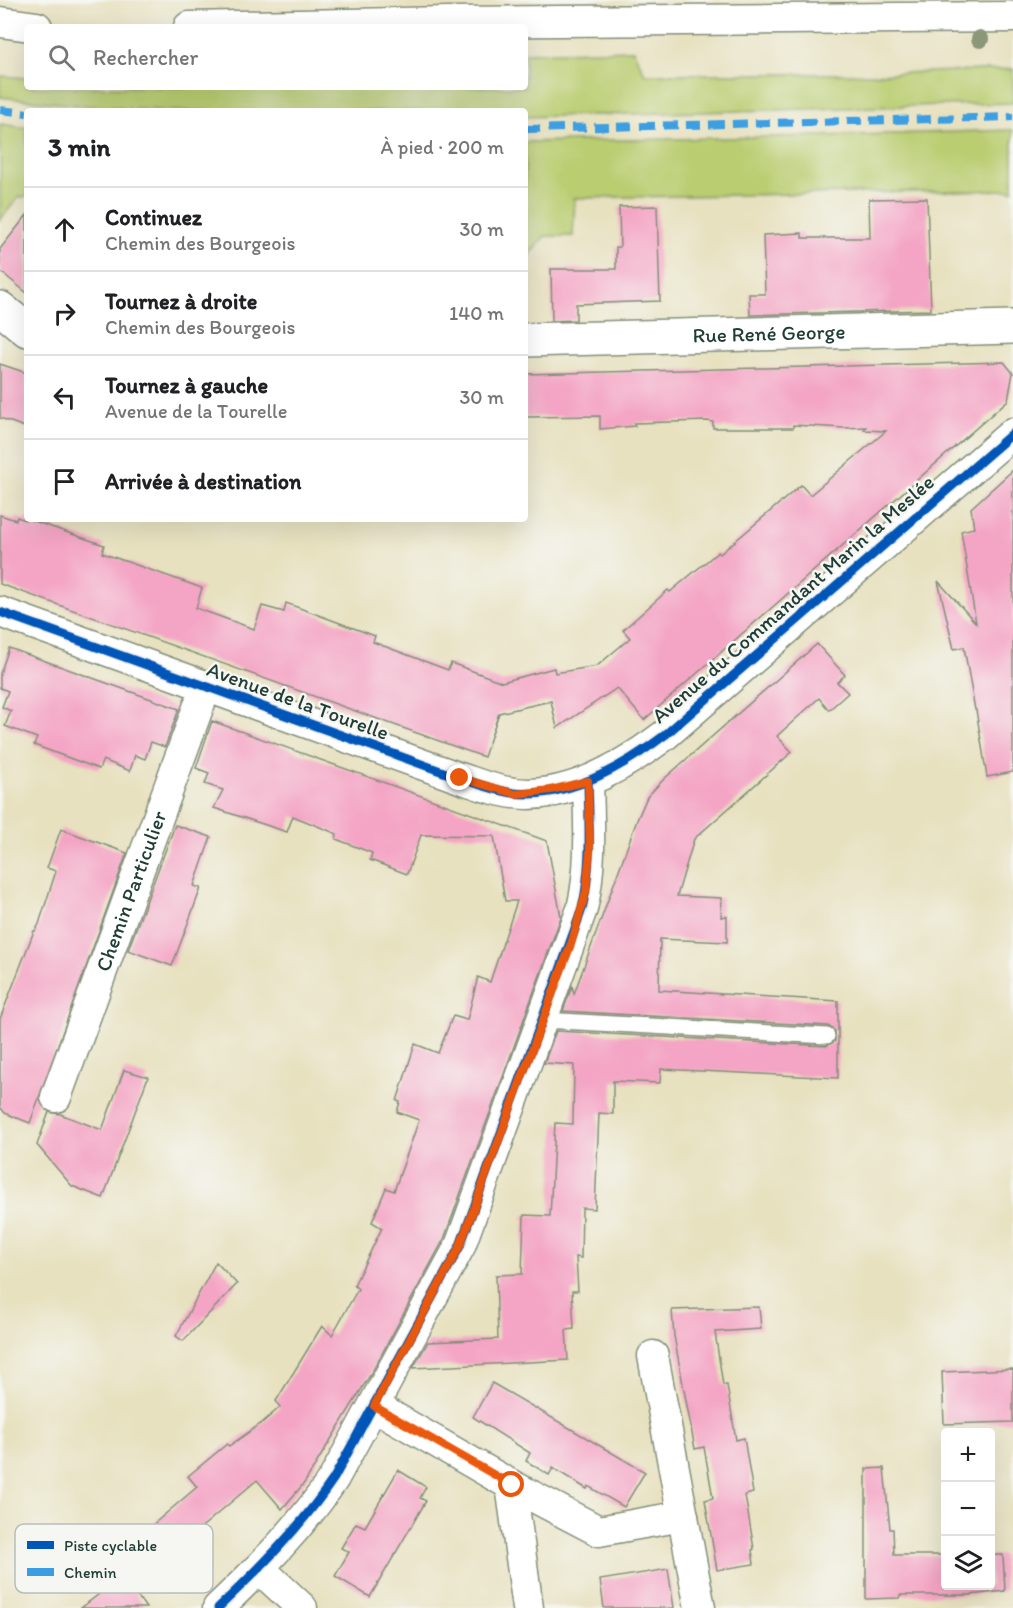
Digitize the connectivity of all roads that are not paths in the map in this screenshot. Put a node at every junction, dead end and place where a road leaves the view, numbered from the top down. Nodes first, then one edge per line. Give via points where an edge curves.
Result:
1 (446, 11) edge
2 (1013, 17) edge
3 (0, 22) edge
4 (237, 24) edge
5 (24, 25) edge
6 (0, 308) edge
7 (1013, 327) edge
8 (24, 328) edge
9 (528, 340) edge
10 (1013, 433) edge
11 (1, 614) edge
12 (206, 686) junction
13 (588, 781) junction
14 (543, 1020) junction
15 (827, 1036) dead end
16 (56, 1097) dead end
17 (653, 1356) dead end
18 (374, 1406) junction
19 (512, 1485) junction
20 (682, 1516) junction
21 (259, 1568) junction
22 (218, 1608) edge
23 (302, 1608) edge
24 (528, 1608) edge
25 (700, 1608) edge

1 - 2 street
1 - 4 street
3 - 5 street
6 - 8 street
7 - 9 street, Rue René George
10 - 13 street, Avenue du Commandant Marin la Meslée via 665,735 628,761
11 - 12 street, Avenue de la Tourelle
12 - 13 street, Avenue de la Tourelle via 503,792 535,793
12 - 16 street, Chemin Particulier
13 - 14 street via 590,851 586,892
14 - 15 lane
14 - 18 street via 460,1246
17 - 20 street
18 - 19 street
18 - 21 street via 323,1495
19 - 20 street via 598,1531
19 - 24 street
20 - 25 street
21 - 22 street
21 - 23 street

